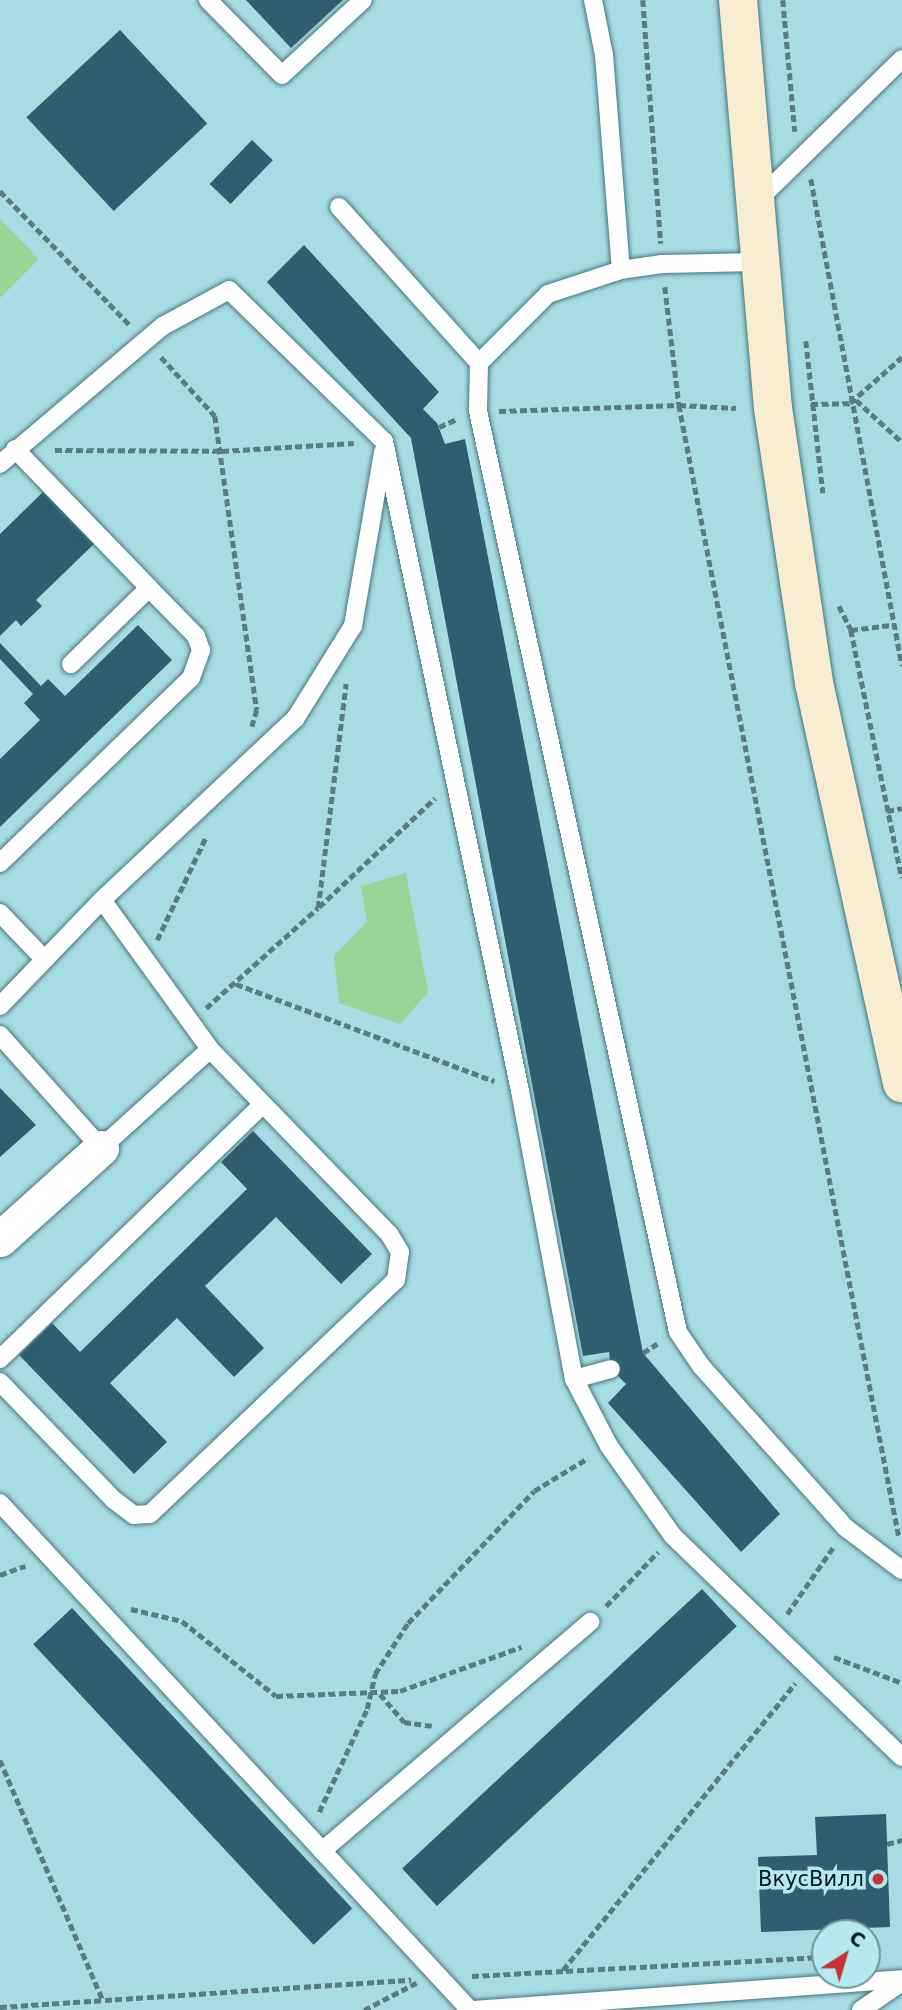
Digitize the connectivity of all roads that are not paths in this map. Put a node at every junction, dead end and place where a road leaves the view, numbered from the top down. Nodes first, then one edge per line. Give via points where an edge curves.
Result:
1 (208, 0) edge
2 (363, 0) edge
3 (593, 0) edge
4 (738, 0) edge
5 (902, 60) edge
6 (752, 206) junction
7 (339, 207) dead end
8 (758, 262) junction
9 (621, 270) junction
10 (479, 363) junction
11 (384, 441) junction
12 (15, 449) junction
13 (0, 464) edge
14 (149, 588) junction
15 (71, 664) dead end
16 (0, 863) edge
17 (102, 900) junction
18 (0, 914) edge
19 (43, 958) junction
20 (0, 1006) edge
21 (0, 1035) edge
22 (210, 1049) junction
23 (902, 1083) edge
24 (263, 1104) junction
25 (101, 1148) junction
26 (0, 1239) edge
27 (0, 1359) edge
28 (611, 1369) dead end
29 (574, 1379) junction
30 (0, 1382) edge
31 (0, 1503) edge
32 (902, 1570) edge
33 (590, 1622) road end
34 (902, 1757) edge
35 (322, 1851) junction
36 (902, 1980) edge
37 (472, 2010) edge
38 (861, 2010) edge

1 - 2 lane via 282,75
3 - 9 lane via 604,55
4 - 6 main road
5 - 6 lane
6 - 8 main road
7 - 10 lane
8 - 9 lane via 662,264
8 - 23 main road via 773,408 814,683
9 - 10 lane via 548,294
10 - 32 lane via 478,411 678,1332 701,1366 846,1528
11 - 12 lane via 229,290 163,326
11 - 17 lane via 354,626 295,719
11 - 29 lane via 520,1091
12 - 13 lane
12 - 14 lane
14 - 15 lane
14 - 16 lane via 196,636 201,650 197,671
17 - 19 lane
17 - 22 lane
18 - 19 lane
19 - 20 lane
21 - 25 lane
22 - 24 lane
22 - 25 lane
24 - 27 lane
24 - 30 lane via 389,1234 400,1252 396,1280 150,1514 134,1515 114,1500
25 - 26 street
28 - 29 lane
29 - 34 lane via 609,1446 673,1536
31 - 35 lane
33 - 35 lane
35 - 37 lane
36 - 37 lane
36 - 38 lane

